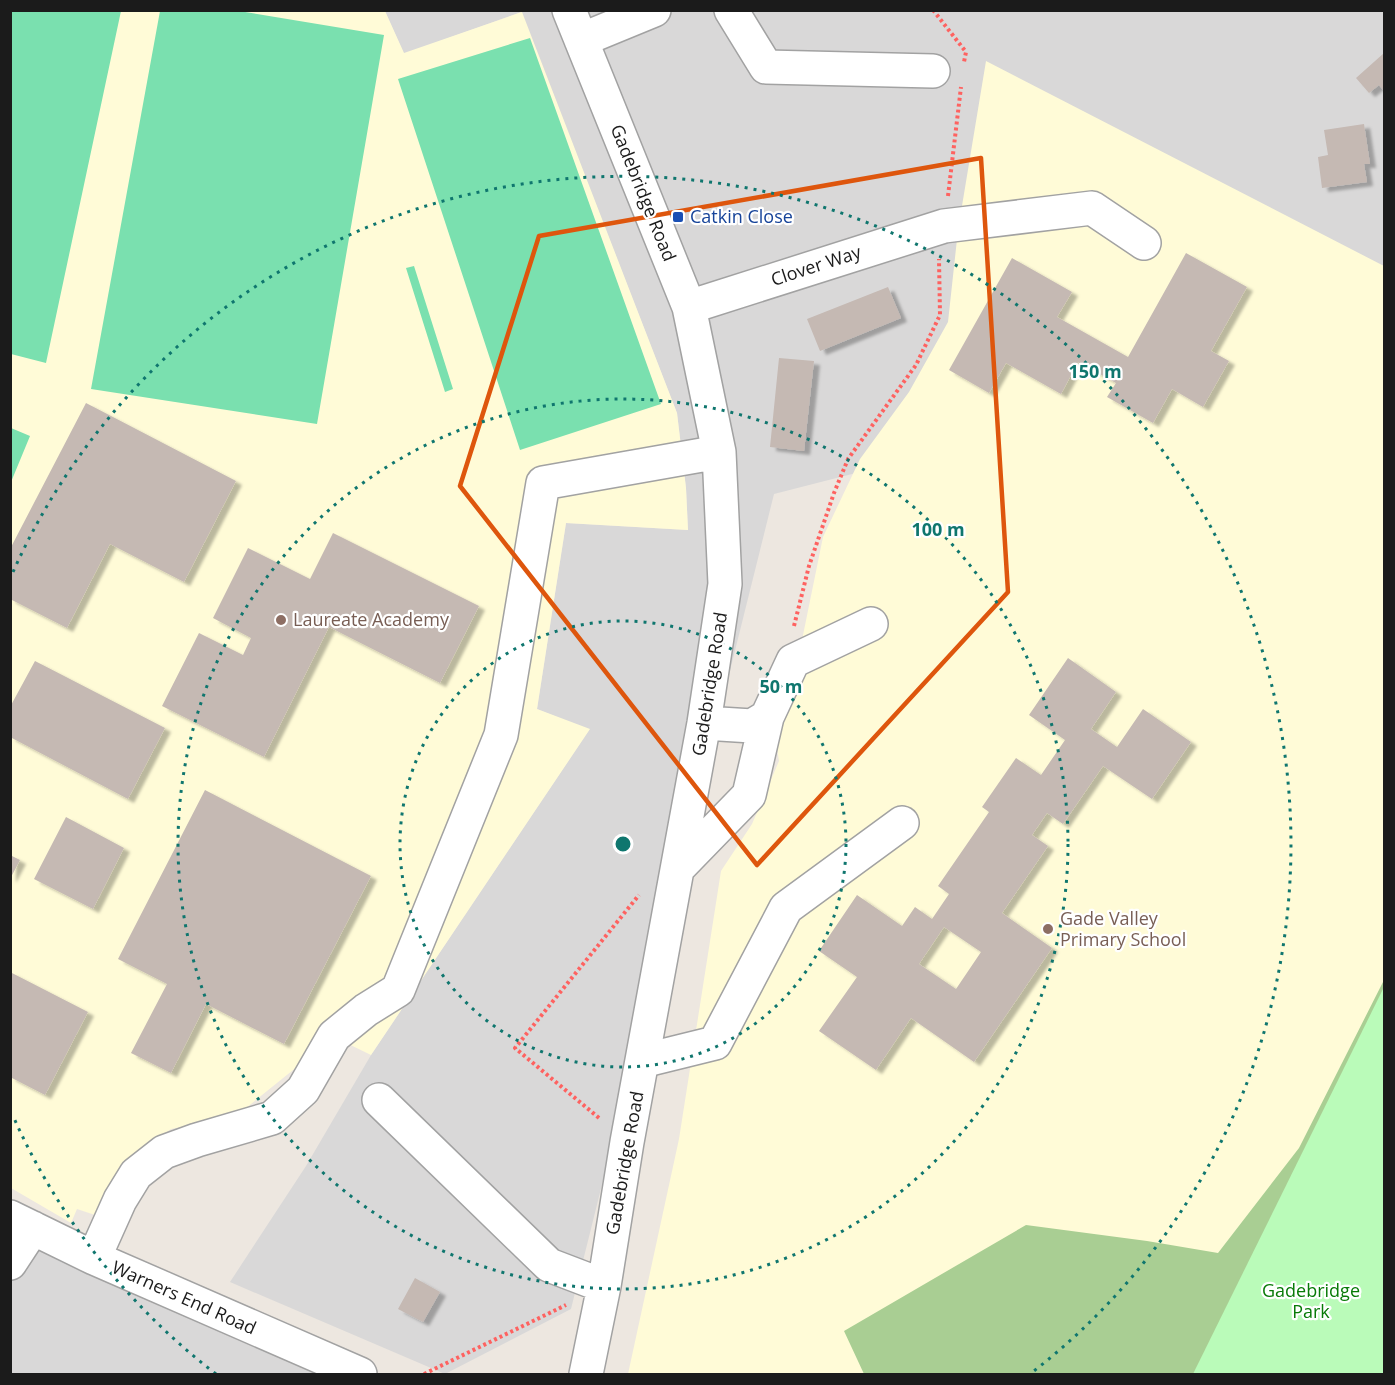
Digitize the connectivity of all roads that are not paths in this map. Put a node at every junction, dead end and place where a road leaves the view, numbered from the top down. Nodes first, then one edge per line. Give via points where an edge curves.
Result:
1 (569, 10) edge
2 (654, 10) edge
3 (731, 10) edge
4 (581, 40) junction
5 (933, 71) dead end
6 (1144, 243) dead end
7 (689, 307) junction
8 (719, 452) junction
9 (871, 624) dead end
10 (767, 717) junction
11 (704, 723) junction
12 (902, 823) dead end
13 (677, 870) junction
14 (642, 1061) junction
15 (379, 1100) dead end
16 (22, 1222) edge
17 (94, 1258) junction
18 (10, 1263) edge
19 (604, 1286) junction
20 (360, 1374) edge
21 (586, 1374) edge

1 - 4 street, Gadebridge Road
2 - 4 street
3 - 5 street via 766,68
4 - 7 street, Gadebridge Road
6 - 7 street, Clover Way via 1092,208 944,226
7 - 8 street, Gadebridge Road
8 - 11 street, Gadebridge Road via 725,584
8 - 17 street via 543,483 501,735 398,990 334,1036 303,1090 272,1118 164,1152 136,1174
9 - 10 street via 793,661
10 - 11 street via 752,726
10 - 13 street via 749,795
11 - 13 street, Gadebridge Road
12 - 14 street via 786,908 715,1043
13 - 14 street, Gadebridge Road
14 - 19 street, Gadebridge Road
15 - 19 street via 549,1265
16 - 17 street, Warners End Road
16 - 18 street
17 - 20 street, Warners End Road
19 - 21 street, Gadebridge Road

